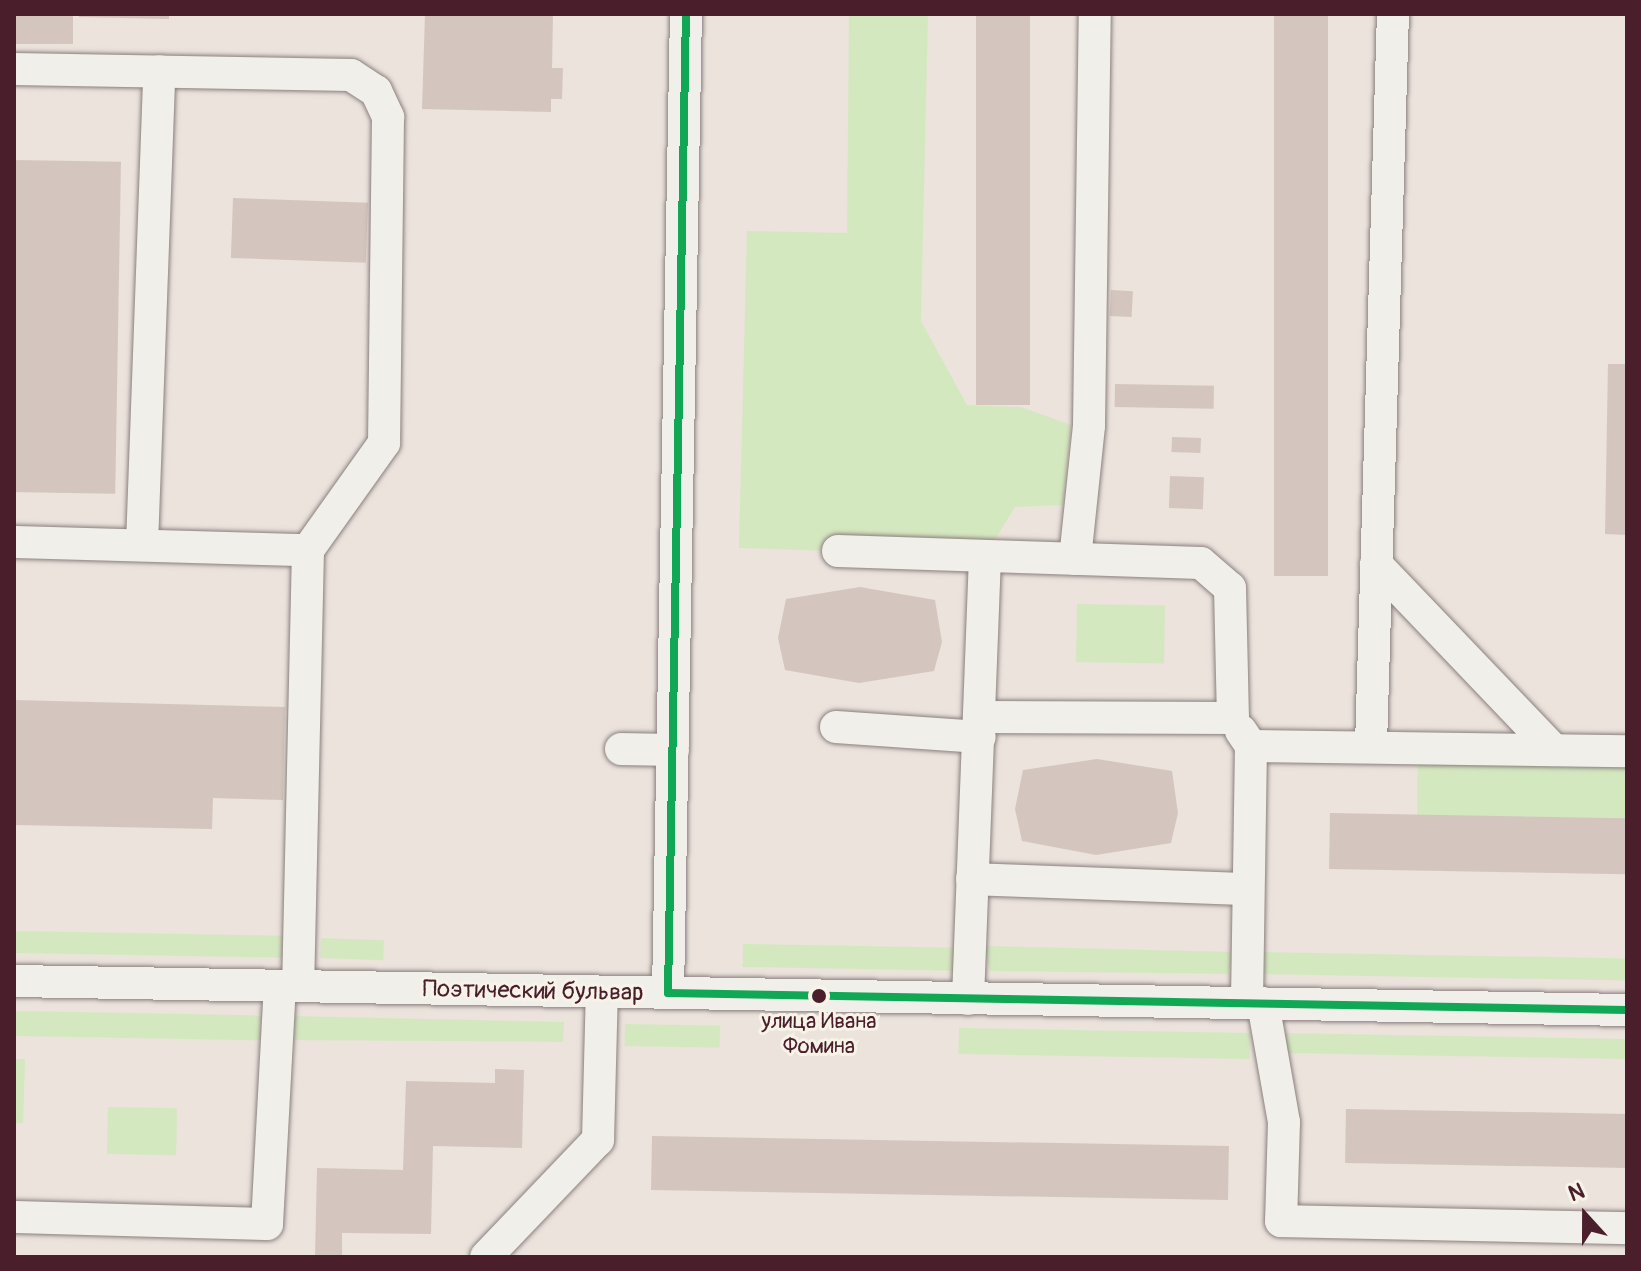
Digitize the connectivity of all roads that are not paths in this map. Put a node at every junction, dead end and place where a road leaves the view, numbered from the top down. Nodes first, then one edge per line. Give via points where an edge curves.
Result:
1 (686, 14) edge
2 (1095, 14) edge
3 (1393, 14) edge
4 (14, 69) edge
5 (159, 71) junction
6 (14, 542) edge
7 (142, 545) junction
8 (308, 550) junction
9 (838, 551) dead end
10 (985, 556) junction
11 (1075, 559) junction
12 (1376, 564) junction
13 (1233, 718) junction
14 (836, 727) dead end
15 (981, 727) junction
16 (1371, 745) junction
17 (1251, 746) junction
18 (621, 749) dead end
19 (673, 750) junction
20 (1554, 750) junction
21 (1627, 751) edge
22 (972, 879) junction
23 (1248, 889) junction
24 (14, 981) edge
25 (289, 986) junction
26 (602, 992) junction
27 (668, 993) junction
28 (968, 999) junction
29 (1255, 1003) junction
30 (1627, 1010) edge
31 (14, 1217) edge
32 (1627, 1228) edge
33 (486, 1257) edge

1 - 19 street
2 - 11 street via 1089,426
3 - 12 street
4 - 5 street
5 - 7 street
5 - 8 street via 351,75 376,91 388,117 384,443
6 - 7 street
7 - 8 street
8 - 25 street
9 - 10 street
10 - 11 street
10 - 15 street
11 - 13 street via 1201,563 1230,588
12 - 16 street
12 - 20 street
13 - 15 street
13 - 17 street
14 - 15 street
15 - 22 street
16 - 17 street
16 - 20 street
17 - 23 street
18 - 19 street
19 - 27 street
20 - 21 street
22 - 23 street
22 - 28 street
23 - 29 street
24 - 25 street, Поэтический бульвар
25 - 26 street, Поэтический бульвар
25 - 31 street via 267,1224
26 - 27 street, Поэтический бульвар
26 - 33 street via 598,1140
27 - 28 street, Поэтический бульвар
28 - 29 street, Поэтический бульвар
29 - 30 street, Поэтический бульвар
29 - 32 street via 1284,1122 1281,1221

